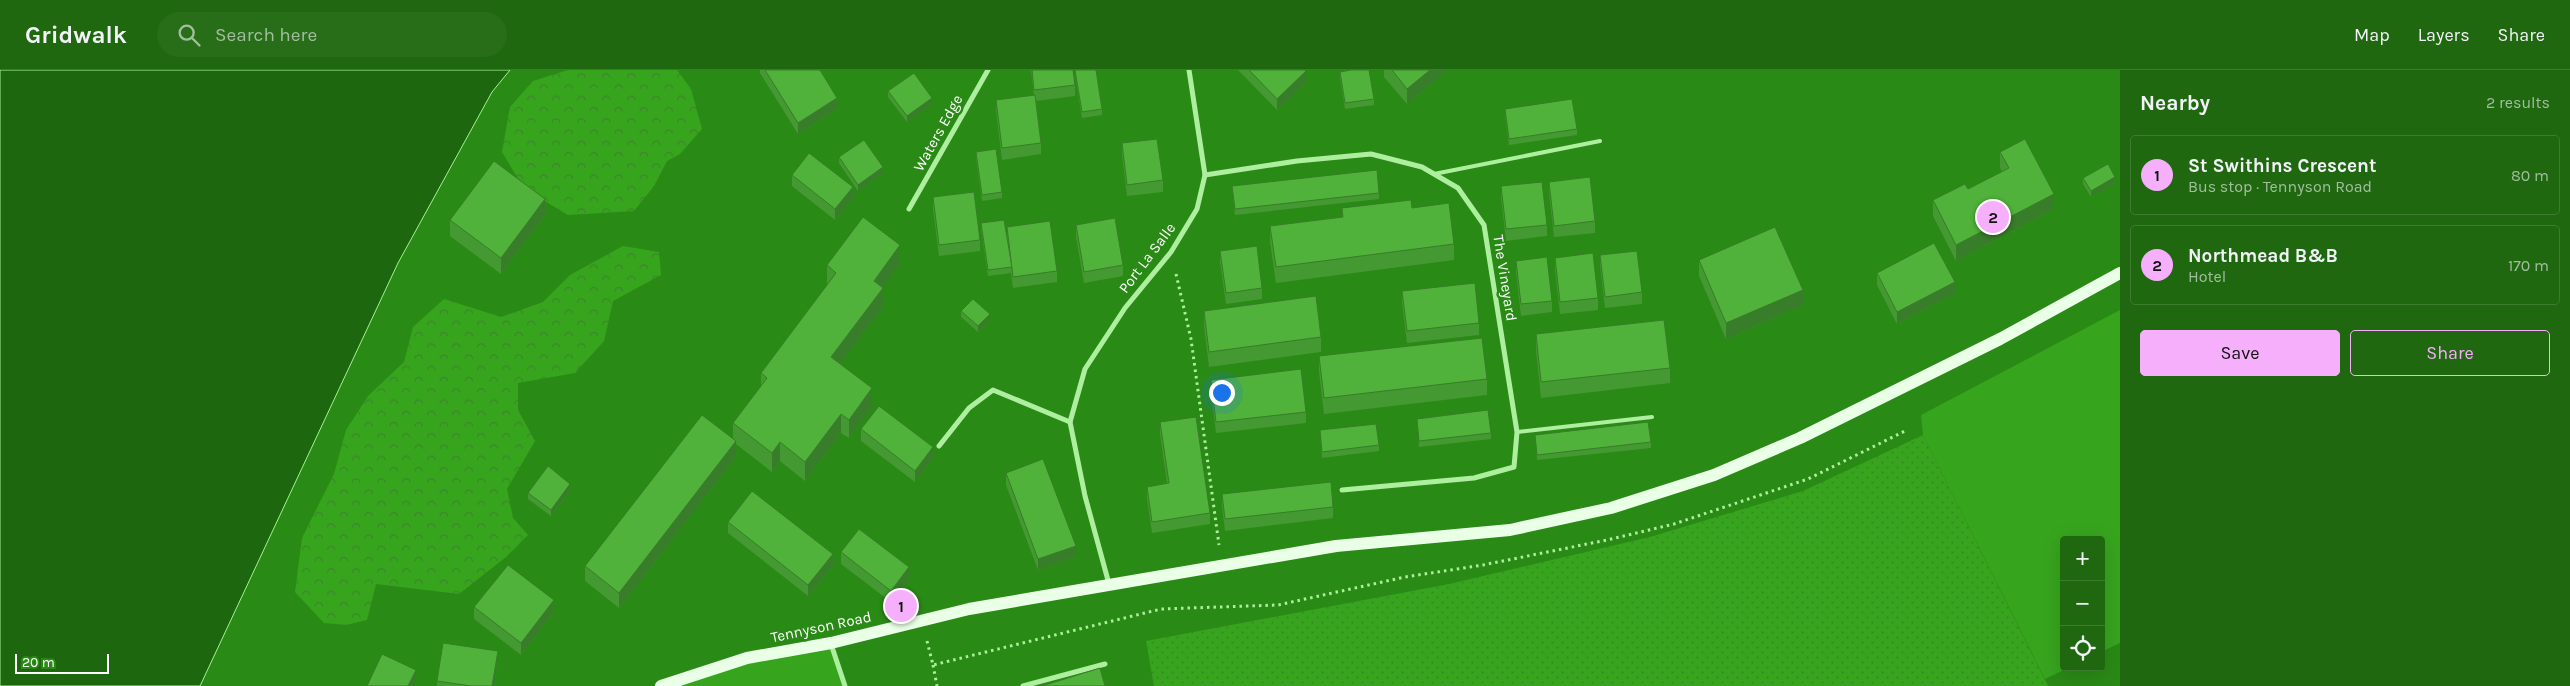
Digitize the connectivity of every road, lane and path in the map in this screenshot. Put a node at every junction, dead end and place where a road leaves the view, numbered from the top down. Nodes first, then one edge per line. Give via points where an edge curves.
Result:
1 (988, 70) edge
2 (1190, 70) edge
3 (1600, 140) dead end
4 (1434, 174) junction
5 (1205, 175) junction
6 (909, 209) dead end
7 (1171, 252) junction
8 (2120, 273) edge
9 (1652, 417) dead end
10 (1070, 422) junction
11 (1908, 430) dead end
12 (1517, 432) junction
13 (939, 446) dead end
14 (1342, 490) dead end
15 (1222, 566) junction
16 (1108, 584) junction
17 (923, 621) junction
18 (831, 643) junction
19 (1105, 664) dead end
20 (933, 665) junction
21 (660, 686) edge
22 (844, 686) edge
23 (937, 686) edge
24 (1023, 686) edge

1 - 6 street, Waters Edge
2 - 5 street, Port La Salle
3 - 4 lane
4 - 5 street, The Vineyard via 1422,167 1371,154
4 - 12 street, The Vineyard via 1458,188 1484,225
5 - 7 street, Port La Salle via 1197,209
7 - 10 street, Port La Salle via 1125,308 1085,369
7 - 15 path via 1191,339
8 - 15 main road, Tennyson Road via 2000,339 1800,438 1714,475 1610,508 1510,530 1336,546
9 - 12 lane
10 - 13 street via 993,390 969,408
10 - 16 street, Port La Salle
11 - 20 path via 1808,479 1674,524 1608,540 1483,566 1405,577 1278,605 1160,610
12 - 14 street, The Vineyard via 1514,467 1474,478
15 - 16 main road, Tennyson Road
16 - 17 main road, Tennyson Road via 969,609
17 - 18 main road, Tennyson Road
17 - 20 path
18 - 21 main road, Tennyson Road via 747,658
18 - 22 street
19 - 24 street
20 - 23 path

